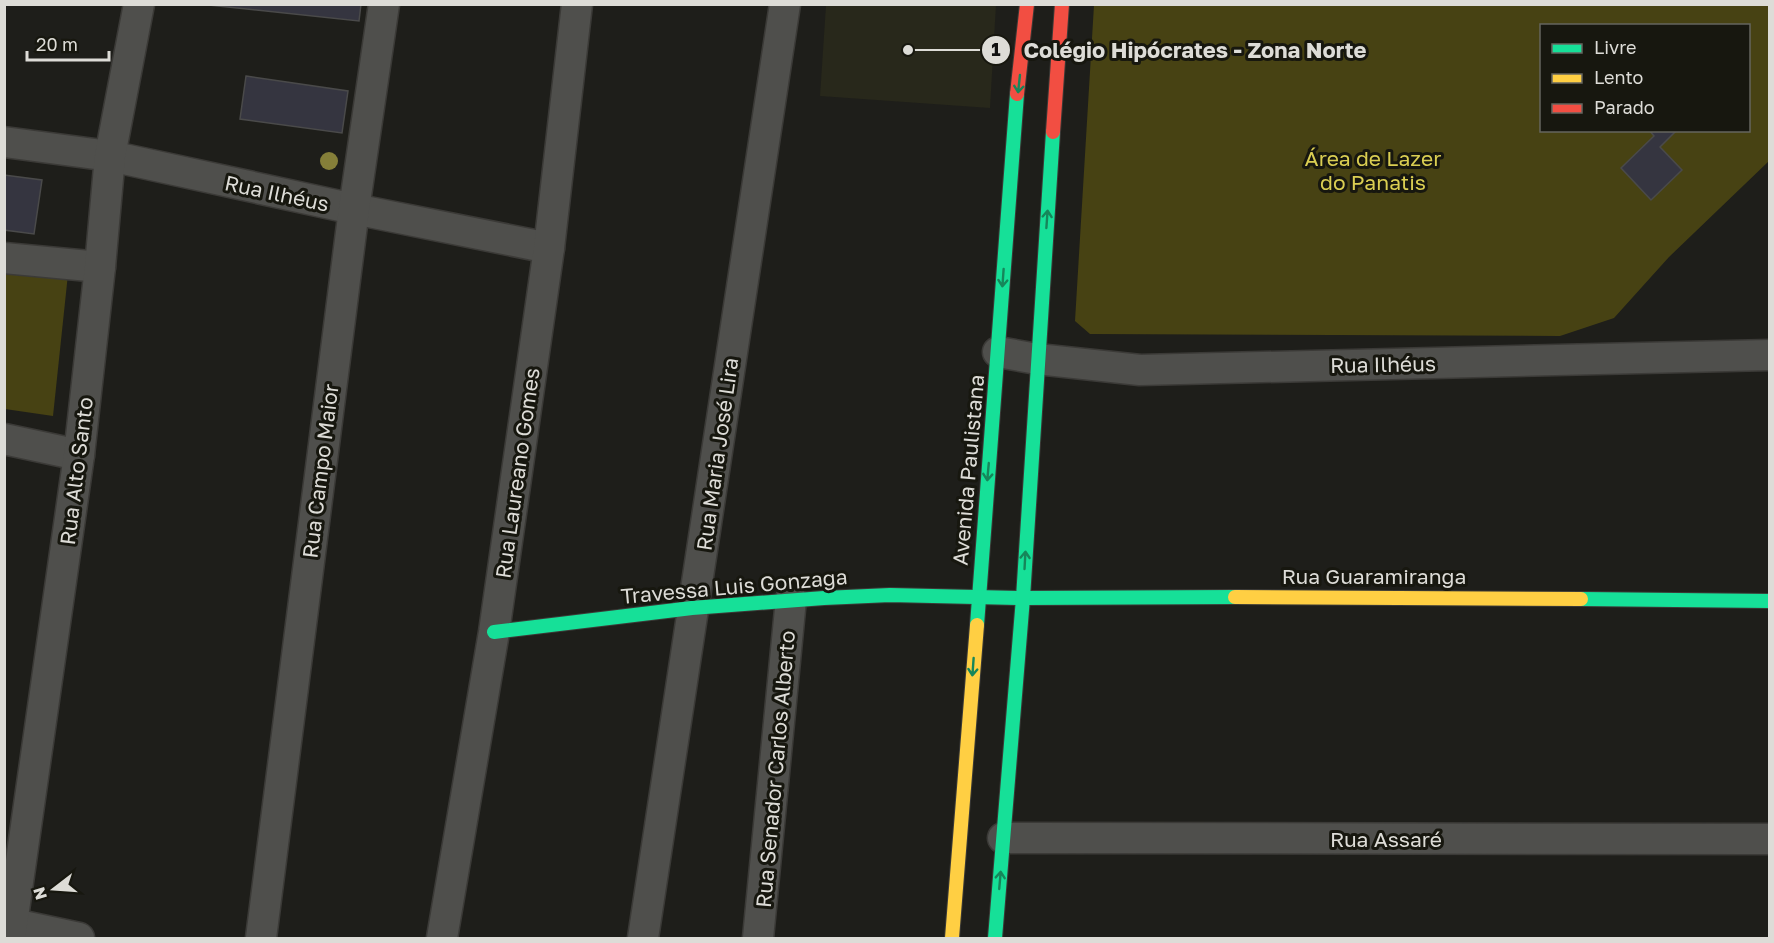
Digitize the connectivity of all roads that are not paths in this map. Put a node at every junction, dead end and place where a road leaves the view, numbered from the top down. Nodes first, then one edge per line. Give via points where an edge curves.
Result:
1 (139, 4) edge
2 (384, 4) edge
3 (577, 4) edge
4 (785, 4) edge
5 (1027, 4) edge
6 (1062, 4) edge
7 (1042, 120) dead end
8 (1053, 135) junction
9 (4, 142) edge
10 (110, 156) junction
11 (354, 209) junction
12 (549, 248) junction
13 (4, 258) edge
14 (100, 267) junction
15 (998, 352) junction
16 (1770, 355) edge
17 (1037, 359) junction
18 (4, 439) edge
19 (79, 455) junction
20 (978, 595) junction
21 (1023, 598) junction
22 (791, 599) junction
23 (1770, 601) edge
24 (694, 607) junction
25 (494, 632) junction
26 (1003, 838) junction
27 (1770, 839) edge
28 (9, 928) edge
29 (79, 939) edge
30 (261, 939) edge
31 (442, 939) edge
32 (643, 939) edge
33 (758, 939) edge
34 (952, 939) edge
35 (995, 939) edge

1 - 10 street, Rua Alto Santo
2 - 11 street, Rua Campo Maior
3 - 12 street, Rua Laureano Gomes
4 - 24 street, Rua Maria José Lira
5 -> 15 main road, Avenida Paulistana via 1012,145
6 - 8 main road
7 - 8 main road
17 -> 8 main road
9 - 10 street, Rua Ilhéus
10 - 11 street, Rua Ilhéus
10 - 14 street, Rua Alto Santo
11 - 12 street, Rua Ilhéus
11 - 30 street, Rua Campo Maior
12 - 25 street, Rua Laureano Gomes
13 - 14 street
14 - 19 street, Rua Alto Santo
15 - 17 street, Rua Ilhéus
15 -> 20 main road, Avenida Paulistana
16 - 17 street, Rua Ilhéus via 1140,370
21 -> 17 main road
18 - 19 street
19 - 28 street, Rua Alto Santo
20 - 21 main road, Rua Guaramiranga
20 - 22 main road, Travessa Luis Gonzaga
20 -> 34 main road, Avenida Paulistana
21 - 23 main road, Rua Guaramiranga via 1348,596
21 - 26 main road
22 - 24 main road, Travessa Luis Gonzaga
22 - 33 street, Rua Senador Carlos Alberto
24 - 25 main road, Travessa Luis Gonzaga
24 - 32 street, Rua Maria José Lira
25 - 31 street, Rua Laureano Gomes
26 - 27 street, Rua Assaré
35 -> 26 main road
28 - 29 street

